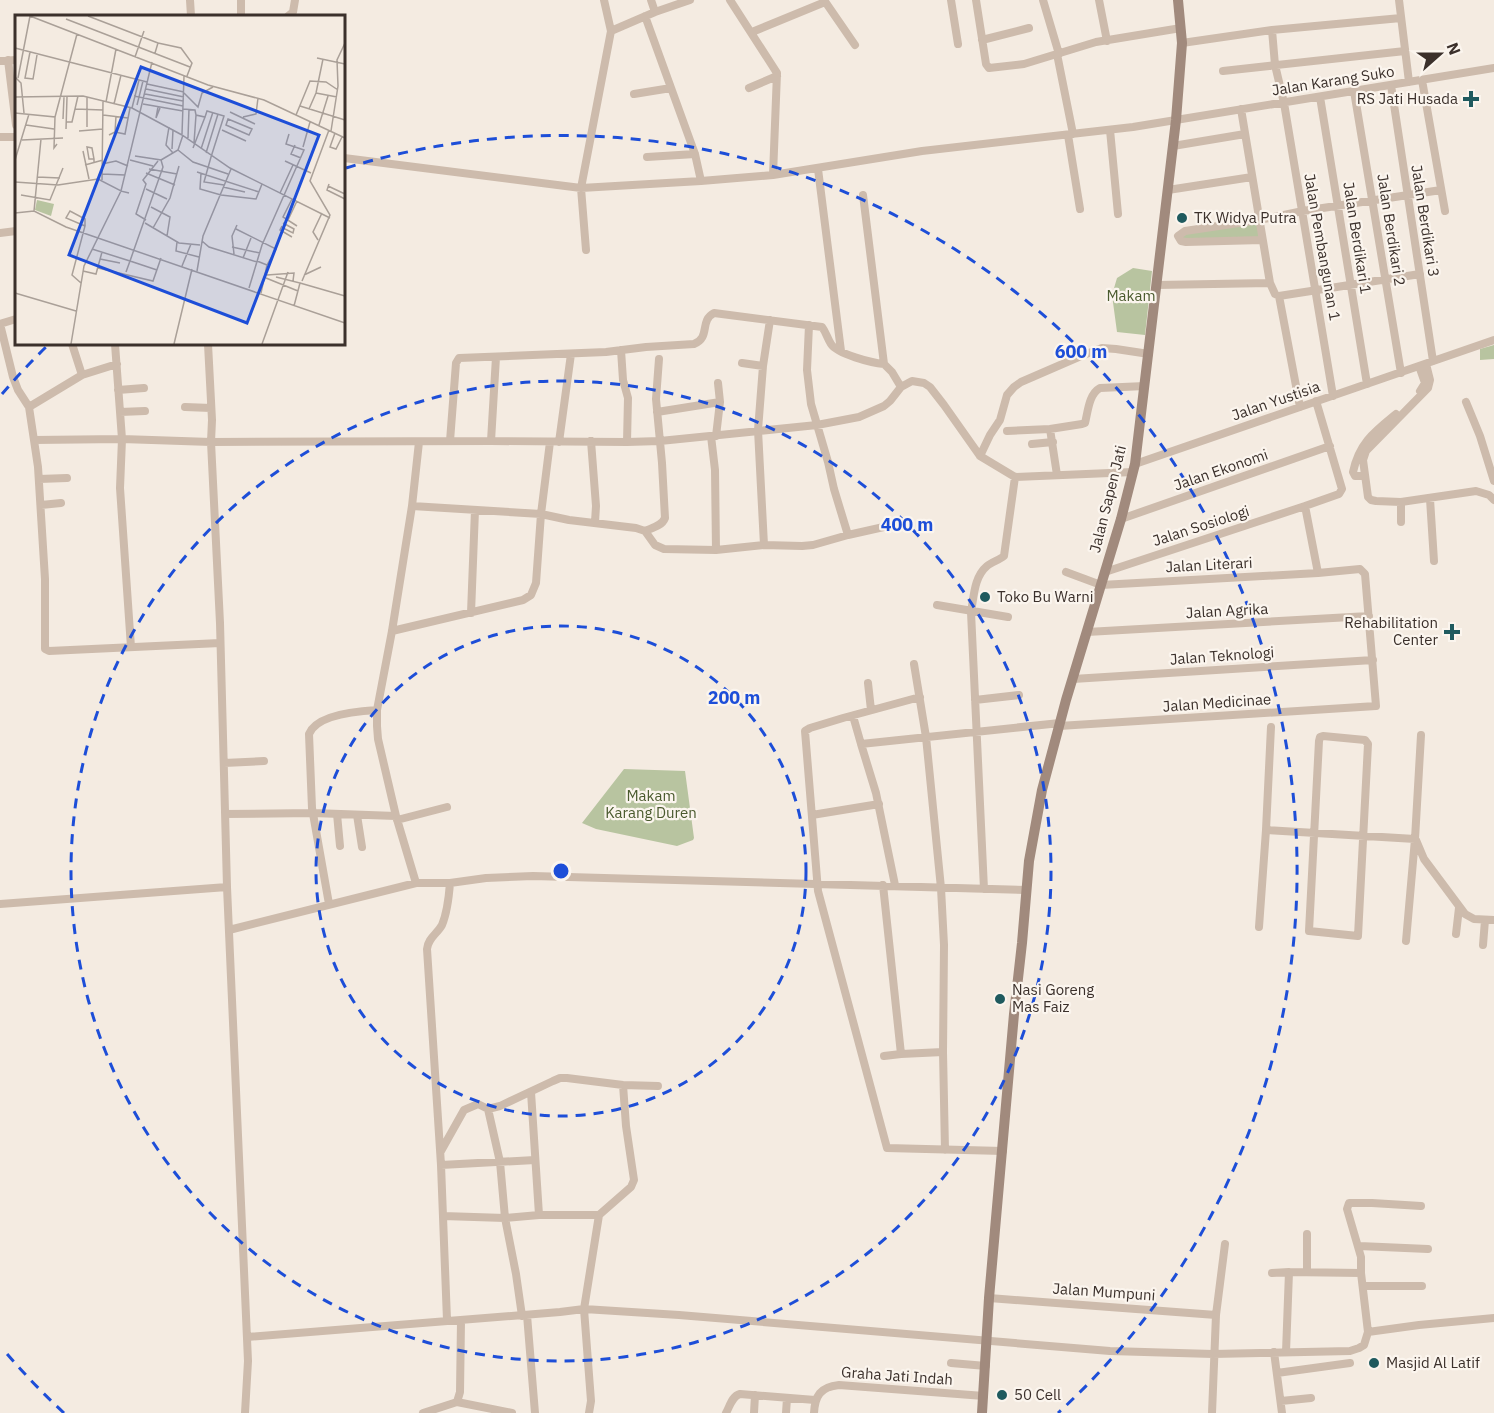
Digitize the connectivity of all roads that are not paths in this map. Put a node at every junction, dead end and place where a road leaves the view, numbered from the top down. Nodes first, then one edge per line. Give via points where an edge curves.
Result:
1 (190, 0) edge
2 (242, 0) edge
3 (295, 0) edge
4 (604, 0) edge
5 (651, 0) edge
6 (690, 0) edge
7 (730, 0) edge
8 (951, 0) edge
9 (976, 0) edge
10 (1042, 0) edge
11 (1099, 0) edge
12 (1178, 0) edge
13 (1399, 0) edge
14 (824, 1) edge
15 (655, 12) junction
16 (191, 15) edge
17 (241, 15) edge
18 (289, 15) edge
19 (645, 16) junction
20 (1401, 18) junction
21 (1029, 28) dead end
22 (1181, 28) junction
23 (1272, 30) junction
24 (611, 31) junction
25 (752, 32) junction
26 (982, 40) junction
27 (1107, 41) junction
28 (1182, 43) junction
29 (958, 44) dead end
30 (855, 45) dead end
31 (1405, 51) junction
32 (1058, 54) junction
33 (8, 60) edge
34 (1275, 65) junction
35 (1494, 68) edge
36 (1223, 71) dead end
37 (777, 76) junction
38 (1422, 80) junction
39 (1409, 82) junction
40 (1391, 85) junction
41 (672, 88) junction
42 (749, 88) dead end
43 (1354, 91) junction
44 (634, 94) dead end
45 (1320, 97) junction
46 (1284, 103) junction
47 (1241, 110) junction
48 (15, 117) edge
49 (1176, 120) junction
50 (1110, 130) junction
51 (1070, 134) junction
52 (1245, 134) junction
53 (0, 137) edge
54 (15, 138) edge
55 (1173, 146) junction
56 (694, 153) junction
57 (647, 157) dead end
58 (345, 158) edge
59 (818, 169) junction
60 (773, 175) junction
61 (1252, 177) junction
62 (701, 181) junction
63 (581, 188) junction
64 (1168, 190) junction
65 (1441, 190) junction
66 (863, 195) dead end
67 (1408, 195) junction
68 (1372, 201) junction
69 (1338, 206) junction
70 (1080, 210) dead end
71 (1303, 211) junction
72 (1445, 211) dead end
73 (1118, 213) dead end
74 (1259, 220) junction
75 (15, 231) edge
76 (0, 233) edge
77 (1263, 240) junction
78 (586, 249) dead end
79 (1420, 274) junction
80 (1385, 279) junction
81 (1270, 283) junction
82 (1351, 284) junction
83 (1157, 285) junction
84 (1316, 290) junction
85 (1279, 296) junction
86 (15, 319) edge
87 (770, 320) junction
88 (0, 324) edge
89 (809, 325) junction
90 (1494, 340) edge
91 (72, 345) edge
92 (115, 345) edge
93 (208, 345) edge
94 (621, 350) junction
95 (841, 351) junction
96 (571, 354) junction
97 (1149, 354) junction
98 (496, 357) junction
99 (659, 359) dead end
100 (742, 363) dead end
101 (117, 364) junction
102 (884, 364) junction
103 (1425, 364) junction
104 (763, 366) junction
105 (1401, 373) junction
106 (82, 375) junction
107 (718, 383) dead end
108 (1367, 384) junction
109 (1144, 386) junction
110 (901, 387) junction
111 (144, 388) dead end
112 (118, 390) junction
113 (1334, 396) junction
114 (1316, 401) junction
115 (720, 402) junction
116 (1466, 402) dead end
117 (29, 406) junction
118 (185, 407) dead end
119 (1300, 407) junction
120 (211, 408) junction
121 (145, 411) dead end
122 (120, 412) junction
123 (657, 412) junction
124 (817, 424) junction
125 (1050, 429) junction
126 (758, 430) junction
127 (1008, 431) dead end
128 (713, 436) junction
129 (122, 439) junction
130 (34, 440) junction
131 (450, 441) junction
132 (491, 441) junction
133 (591, 441) junction
134 (660, 441) junction
135 (211, 442) junction
136 (419, 442) junction
137 (550, 442) junction
138 (559, 442) junction
139 (627, 442) junction
140 (1053, 442) junction
141 (1032, 444) dead end
142 (1330, 446) junction
143 (980, 456) junction
144 (1134, 468) junction
145 (1057, 475) junction
146 (1015, 477) junction
147 (67, 478) dead end
148 (39, 479) junction
149 (1494, 481) edge
150 (1430, 499) junction
151 (1494, 500) edge
152 (1401, 502) junction
153 (62, 503) dead end
154 (40, 505) junction
155 (412, 506) junction
156 (1305, 506) junction
157 (475, 510) junction
158 (541, 514) junction
159 (1121, 519) junction
160 (595, 522) junction
161 (906, 522) dead end
162 (1401, 522) dead end
163 (645, 531) junction
164 (848, 535) junction
165 (764, 545) junction
166 (716, 550) junction
167 (1434, 561) dead end
168 (1105, 572) junction
169 (1066, 573) dead end
170 (1318, 573) junction
171 (1101, 585) junction
172 (937, 606) dead end
173 (971, 612) junction
174 (471, 613) junction
175 (1369, 616) junction
176 (1008, 617) dead end
177 (392, 631) junction
178 (1087, 632) junction
179 (220, 643) junction
180 (131, 647) junction
181 (1372, 660) junction
182 (914, 664) dead end
183 (1072, 679) junction
184 (868, 683) dead end
185 (1019, 695) dead end
186 (920, 696) junction
187 (975, 700) junction
188 (377, 710) junction
189 (871, 710) junction
190 (853, 716) junction
191 (1059, 725) junction
192 (1271, 727) dead end
193 (977, 732) junction
194 (1421, 735) dead end
195 (926, 737) junction
196 (861, 744) junction
197 (264, 761) dead end
198 (224, 763) junction
199 (879, 804) junction
200 (447, 807) dead end
201 (313, 813) junction
202 (225, 814) junction
203 (337, 814) junction
204 (357, 814) junction
205 (812, 815) junction
206 (397, 818) junction
207 (1266, 830) junction
208 (1315, 833) junction
209 (1362, 836) junction
210 (1415, 839) junction
211 (340, 846) dead end
212 (362, 847) dead end
213 (450, 882) junction
214 (416, 883) junction
215 (817, 884) junction
216 (883, 885) junction
217 (895, 885) junction
218 (227, 887) junction
219 (941, 888) junction
220 (984, 889) junction
221 (1026, 890) junction
222 (0, 904) edge
223 (329, 904) junction
224 (1459, 908) junction
225 (1485, 920) junction
226 (1494, 920) edge
227 (1259, 927) dead end
228 (229, 930) junction
229 (1456, 934) dead end
230 (1406, 941) dead end
231 (1483, 945) dead end
232 (943, 1052) junction
233 (901, 1054) junction
234 (884, 1056) dead end
235 (623, 1085) junction
236 (658, 1086) dead end
237 (531, 1092) junction
238 (488, 1109) junction
239 (945, 1150) junction
240 (1003, 1150) junction
241 (440, 1152) junction
242 (535, 1160) junction
243 (500, 1162) junction
244 (441, 1165) junction
245 (1421, 1206) dead end
246 (539, 1215) junction
247 (599, 1215) junction
248 (443, 1216) junction
249 (505, 1218) junction
250 (1307, 1234) dead end
251 (1225, 1244) dead end
252 (1359, 1246) junction
253 (1428, 1249) dead end
254 (1289, 1272) junction
255 (1307, 1272) junction
256 (1272, 1273) dead end
257 (1361, 1273) junction
258 (1363, 1286) junction
259 (1422, 1286) dead end
260 (989, 1298) junction
261 (584, 1309) junction
262 (524, 1315) junction
263 (1216, 1315) junction
264 (1494, 1318) edge
265 (447, 1320) junction
266 (461, 1321) junction
267 (1368, 1332) junction
268 (247, 1337) junction
269 (988, 1340) junction
270 (1350, 1351) junction
271 (1274, 1352) junction
272 (1286, 1352) junction
273 (1214, 1354) junction
274 (1350, 1362) junction
275 (951, 1363) dead end
276 (986, 1366) junction
277 (1277, 1373) junction
278 (1351, 1373) dead end
279 (756, 1395) junction
280 (984, 1396) junction
281 (787, 1398) junction
282 (1311, 1398) dead end
283 (815, 1400) junction
284 (1281, 1401) junction
285 (457, 1402) junction
286 (245, 1413) edge
287 (423, 1413) edge
288 (512, 1413) edge
289 (535, 1413) edge
290 (589, 1413) edge
291 (726, 1413) edge
292 (754, 1413) edge
293 (786, 1413) edge
294 (814, 1413) edge
295 (982, 1413) edge
296 (1212, 1413) edge
297 (1282, 1413) edge

1 - 16 street
2 - 17 street
3 - 18 street
4 - 24 street
5 - 15 street
6 - 15 street
7 - 25 street
8 - 29 street
9 - 26 street
10 - 32 street
11 - 27 street
12 - 22 street, Jalan Sapen Jati
13 - 20 street
14 - 25 street
14 - 30 street
15 - 19 street
19 - 24 street
19 - 41 street
20 - 23 street
20 - 31 street
21 - 26 street
22 - 27 street
22 - 28 street, Jalan Sapen Jati
23 - 28 street
23 - 34 street, Jalan Pembangunan 1
24 - 63 street
25 - 37 street
26 - 32 street via 989,68 1024,64
27 - 32 street
28 - 49 street, Jalan Sapen Jati
31 - 34 street
31 - 39 street
32 - 51 street
33 - 48 street
34 - 36 street
34 - 46 street, Jalan Pembangunan 1
35 - 38 street, Jalan Karang Suko
37 - 42 street
37 - 60 street
38 - 39 street, Jalan Karang Suko
38 - 65 street
39 - 40 street, Jalan Karang Suko
40 - 43 street, Jalan Karang Suko
40 - 67 street, Jalan Berdikari 3
41 - 44 street
41 - 56 street
43 - 45 street, Jalan Karang Suko
43 - 68 street, Jalan Berdikari 2
45 - 46 street, Jalan Karang Suko
45 - 69 street, Jalan Berdikari 1
46 - 47 street, Jalan Karang Suko
46 - 71 street, Jalan Pembangunan 1
47 - 49 street, Jalan Karang Suko
47 - 52 street
49 - 50 street, Jalan Karang Suko
49 - 55 street, Jalan Sapen Jati
50 - 51 street, Jalan Karang Suko
50 - 73 street
51 - 59 street, Jalan Karang Suko via 922,151
51 - 70 street
52 - 55 street
52 - 61 street
53 - 54 street
55 - 64 street, Jalan Sapen Jati
56 - 57 street
56 - 62 street
58 - 63 street, Jalan Karang Suko
59 - 60 street, Jalan Karang Suko
59 - 95 street
60 - 62 street, Jalan Karang Suko
61 - 64 street
61 - 74 street
62 - 63 street, Jalan Karang Suko
63 - 78 street
64 - 83 street, Jalan Sapen Jati
65 - 67 street
65 - 72 street
66 - 102 street
67 - 68 street
67 - 79 street, Jalan Berdikari 3
68 - 69 street
68 - 80 street, Jalan Berdikari 2
69 - 71 street
69 - 82 street, Jalan Berdikari 1
71 - 74 street
71 - 84 street, Jalan Pembangunan 1
74 - 77 street
74 - 77 street via 1185,231 1178,236 1186,242
75 - 76 street
77 - 81 street
79 - 80 street
79 - 103 street, Jalan Berdikari 3
80 - 82 street
80 - 105 street, Jalan Berdikari 2
81 - 83 street
81 - 85 street
82 - 84 street
82 - 108 street, Jalan Berdikari 1
83 - 97 street, Jalan Sapen Jati
84 - 85 street
84 - 113 street, Jalan Pembangunan 1
85 - 119 street
86 - 88 street
87 - 89 street
87 - 94 street via 714,313 706,319 704,335 697,343
87 - 104 street
88 - 117 street via 13,377
89 - 95 street via 824,328 831,344
89 - 124 street via 808,386
90 - 103 street, Jalan Yustisia
91 - 106 street
92 - 101 street
93 - 120 street
94 - 96 street
94 - 139 street via 628,398
95 - 102 street
96 - 98 street
96 - 138 street
97 - 109 street, Jalan Sapen Jati
97 - 143 street via 1102,348 1021,382 1007,395 1000,420
98 - 131 street via 457,360
98 - 132 street
99 - 123 street
100 - 104 street
101 - 106 street
101 - 112 street
102 - 110 street
103 - 105 street, Jalan Yustisia
103 - 152 street, Jalan Berdikari 3 via 1428,388 1366,451 1363,460 1361,476 1369,499
104 - 126 street
105 - 108 street, Jalan Yustisia
106 - 117 street
107 - 115 street
108 - 113 street, Jalan Yustisia
109 - 125 street via 1098,389 1084,423
109 - 144 street, Jalan Sapen Jati
110 - 124 street via 878,410
110 - 143 street via 912,381 930,387
111 - 112 street
112 - 122 street
113 - 114 street, Jalan Yustisia
114 - 119 street, Jalan Yustisia
114 - 142 street
115 - 123 street
115 - 128 street
116 - 149 street
117 - 130 street
118 - 120 street
119 - 144 street, Jalan Yustisia
120 - 135 street
121 - 122 street
122 - 129 street
123 - 134 street
124 - 126 street
124 - 164 street
125 - 127 street
125 - 140 street
126 - 128 street
126 - 165 street
128 - 134 street
128 - 166 street
129 - 130 street
129 - 135 street
129 - 180 street via 120,488
130 - 148 street
131 - 132 street
131 - 136 street
132 - 137 street
133 - 138 street
133 - 139 street
133 - 160 street
134 - 139 street
134 - 163 street via 665,519
135 - 136 street
135 - 179 street
136 - 155 street
137 - 138 street
137 - 158 street
140 - 141 street
140 - 145 street
142 - 156 street, Jalan Sosiologi via 1342,492
142 - 159 street, Jalan Ekonomi
143 - 146 street
144 - 145 street, Jalan Yustisia
144 - 159 street, Jalan Sapen Jati
145 - 146 street, Jalan Yustisia
146 - 173 street via 1004,555 980,575
147 - 148 street
148 - 154 street
150 - 151 street via 1476,491
150 - 152 street
150 - 167 street
152 - 162 street
153 - 154 street
154 - 180 street via 45,649
155 - 157 street
155 - 177 street
156 - 168 street, Jalan Sosiologi
156 - 170 street
157 - 158 street
157 - 174 street
158 - 160 street
158 - 174 street via 536,583 531,595
159 - 168 street, Jalan Sapen Jati
160 - 163 street
161 - 164 street
163 - 166 street via 655,545 664,549
164 - 165 street via 813,545
165 - 166 street
168 - 171 street, Jalan Sapen Jati
169 - 171 street
170 - 171 street, Jalan Literari
170 - 175 street, Jalan Literari via 1363,571
171 - 178 street, Jalan Sapen Jati
172 - 173 street
173 - 176 street
173 - 187 street
174 - 177 street
175 - 178 street, Jalan Agrika
175 - 181 street
177 - 188 street
178 - 183 street, Jalan Sapen Jati
179 - 180 street
179 - 198 street
181 - 183 street, Jalan Teknologi
181 - 191 street, Jalan Medicinae via 1376,706
182 - 186 street
183 - 191 street, Jalan Sapen Jati
184 - 189 street
185 - 187 street
186 - 189 street
186 - 195 street
187 - 193 street
188 - 201 street via 353,711 311,729 308,738
188 - 206 street via 377,734
189 - 190 street
190 - 196 street
190 - 205 street via 805,731
191 - 193 street, Jalan Medicinae
191 - 221 street, Jalan Sapen Jati via 1040,799
192 - 207 street
193 - 195 street, Jalan Medicinae
193 - 220 street
194 - 210 street
195 - 196 street, Jalan Medicinae
195 - 219 street
196 - 199 street
197 - 198 street
198 - 202 street
199 - 205 street
199 - 217 street
200 - 206 street
201 - 202 street
201 - 203 street
201 - 223 street
202 - 218 street
203 - 204 street
203 - 211 street
204 - 206 street
204 - 212 street
205 - 215 street
206 - 214 street
207 - 208 street
207 - 227 street
208 - 209 street
208 - 209 street via 1319,739 1323,736 1367,742
208 - 209 street via 1310,931 1358,936
209 - 210 street
210 - 224 street via 1424,859
210 - 230 street
213 - 214 street
213 - 215 street via 532,876
213 - 241 street via 442,924 427,949
214 - 223 street
215 - 216 street
215 - 239 street via 887,1148
216 - 217 street
216 - 233 street
217 - 219 street
218 - 222 street
218 - 228 street
219 - 220 street
219 - 232 street
220 - 221 street
221 - 240 street, Jalan Sapen Jati
223 - 228 street
224 - 225 street via 1474,919
224 - 229 street
225 - 226 street
225 - 231 street
228 - 268 street
232 - 233 street via 922,1057
232 - 239 street
233 - 234 street
235 - 236 street
235 - 237 street via 567,1078
235 - 247 street via 634,1179 631,1187
237 - 238 street
237 - 242 street
238 - 241 street via 478,1104 464,1110
238 - 243 street
239 - 240 street
240 - 260 street, Jalan Sapen Jati
241 - 244 street
242 - 243 street
242 - 246 street
243 - 244 street
243 - 249 street
244 - 248 street
245 - 252 street via 1349,1203 1347,1209
246 - 247 street
246 - 249 street
247 - 261 street
248 - 249 street
248 - 265 street
249 - 262 street
250 - 255 street
251 - 263 street
252 - 253 street
252 - 257 street
254 - 255 street
254 - 256 street
254 - 272 street
255 - 257 street
257 - 258 street
258 - 259 street
258 - 267 street
260 - 263 street, Jalan Mumpuni
260 - 269 street, Jalan Sapen Jati
261 - 262 street
261 - 269 street
261 - 290 street
262 - 266 street
262 - 289 street
263 - 273 street
264 - 267 street
265 - 266 street
265 - 268 street
266 - 285 street
267 - 270 street via 1364,1345
268 - 286 street
269 - 273 street via 1110,1351
269 - 276 street, Jalan Sapen Jati
270 - 272 street
270 - 274 street
271 - 272 street
271 - 273 street
271 - 277 street
273 - 296 street
274 - 277 street
274 - 278 street
275 - 276 street
276 - 280 street, Jalan Sapen Jati
277 - 284 street
279 - 281 street
279 - 291 street via 738,1395
279 - 292 street
280 - 283 street, Graha Jati Indah via 839,1385 830,1386
280 - 295 street, Jalan Sapen Jati
281 - 283 street
281 - 293 street
282 - 284 street
283 - 294 street
284 - 297 street
285 - 287 street
285 - 288 street

